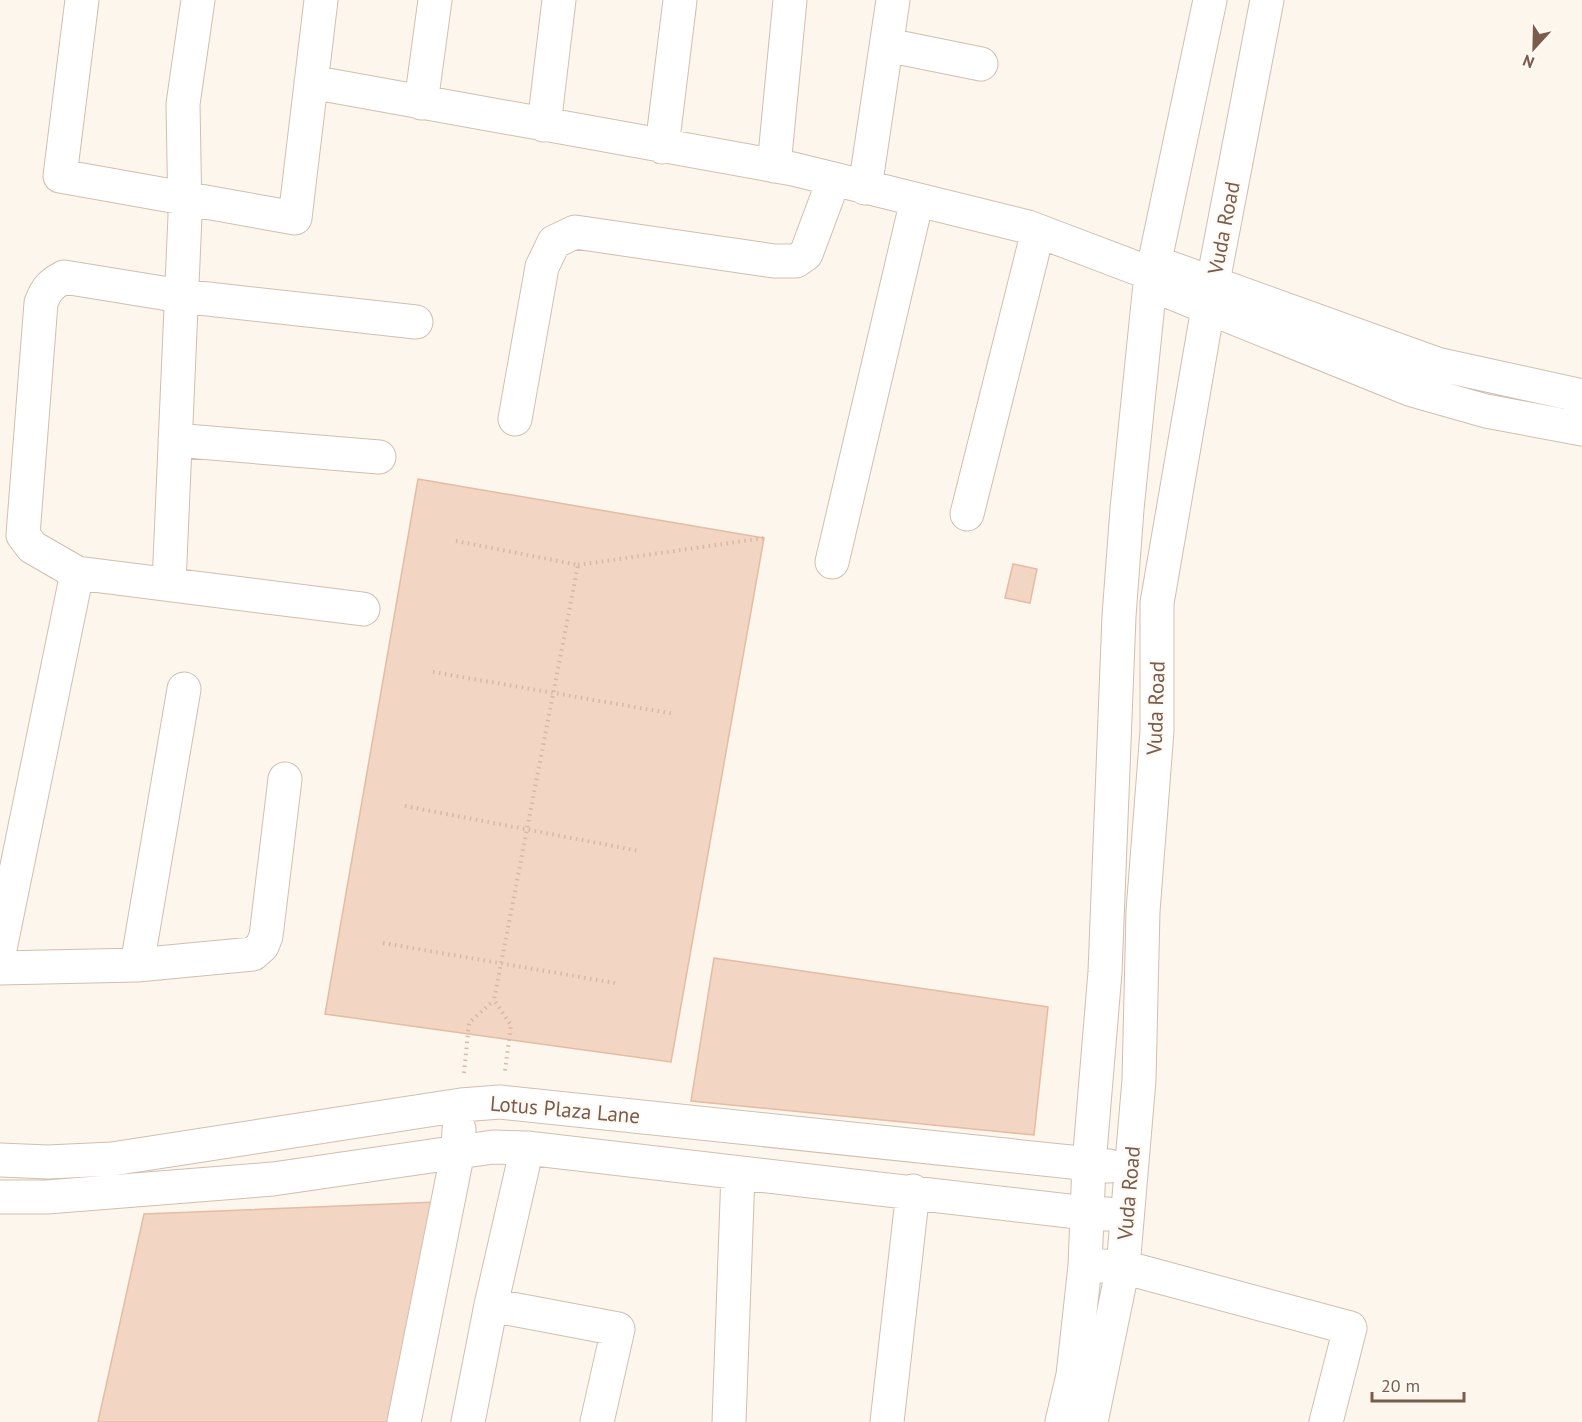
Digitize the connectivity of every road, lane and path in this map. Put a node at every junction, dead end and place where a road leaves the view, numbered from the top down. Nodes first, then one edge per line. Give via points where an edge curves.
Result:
1 (82, 0) edge
2 (198, 0) edge
3 (321, 0) edge
4 (435, 0) edge
5 (559, 0) edge
6 (681, 0) edge
7 (790, 0) edge
8 (893, 0) edge
9 (1210, 0) edge
10 (1267, 0) edge
11 (887, 45) junction
12 (981, 64) dead end
13 (311, 82) junction
14 (421, 103) junction
15 (544, 125) junction
16 (662, 147) junction
17 (774, 166) junction
18 (834, 179) junction
19 (866, 188) junction
20 (184, 198) junction
21 (917, 200) junction
22 (1038, 231) junction
23 (1152, 273) junction
24 (181, 296) junction
25 (1237, 305) junction
26 (416, 322) dead end
27 (1582, 396) edge
28 (515, 419) dead end
29 (1582, 429) edge
30 (175, 440) junction
31 (380, 457) dead end
32 (967, 514) dead end
33 (11, 537) edge
34 (764, 538) dead end
35 (456, 541) dead end
36 (832, 562) dead end
37 (578, 565) junction
38 (76, 573) junction
39 (169, 584) junction
40 (363, 609) dead end
41 (433, 672) dead end
42 (184, 688) dead end
43 (553, 692) junction
44 (675, 714) dead end
45 (285, 779) dead end
46 (405, 806) dead end
47 (527, 828) junction
48 (639, 851) dead end
49 (383, 943) dead end
50 (0, 949) edge
51 (137, 965) junction
52 (501, 965) junction
53 (0, 968) edge
54 (615, 982) dead end
55 (494, 1000) junction
56 (500, 1101) junction
57 (461, 1105) junction
58 (494, 1147) junction
59 (527, 1148) junction
60 (458, 1151) junction
61 (0, 1160) edge
62 (1089, 1164) junction
63 (1131, 1167) junction
64 (738, 1173) junction
65 (913, 1191) junction
66 (0, 1197) edge
67 (1086, 1213) junction
68 (1128, 1214) junction
69 (1085, 1266) junction
70 (1123, 1267) junction
71 (491, 1305) junction
72 (405, 1422) edge
73 (468, 1422) edge
74 (597, 1422) edge
75 (729, 1422) edge
76 (887, 1422) edge
77 (1062, 1422) edge
78 (1091, 1422) edge
79 (1326, 1422) edge

1 - 20 street via 60,176
2 - 20 street via 183,104
3 - 13 street
4 - 14 street
5 - 15 street
6 - 16 street
7 - 17 street
8 - 11 street
9 - 23 street, Vuda Road
10 - 25 street, Vuda Road
11 - 12 street
11 - 19 street
13 - 14 street
13 - 20 street via 295,218
14 - 15 street
15 - 16 street
16 - 17 street
17 - 18 street
18 - 19 street
18 - 28 street via 806,254 796,261 575,232 554,242 542,267
19 - 21 street
20 - 24 street
21 - 22 street
21 - 36 street
22 - 23 street
22 - 32 street
23 - 25 street
23 - 62 street, Vuda Road via 1119,616 1105,972
24 - 26 street
24 - 30 street
24 - 33 street via 64,277 46,290
25 - 27 street via 1437,364
25 - 29 street via 1412,390 1486,411
25 - 63 street, Vuda Road via 1158,603 1157,730 1143,911 1139,1080
30 - 31 street
30 - 39 street
33 - 38 street
34 - 37 path
35 - 37 path
37 - 43 path
38 - 39 street
38 - 50 street
39 - 40 street
41 - 43 path
42 - 51 street
43 - 44 path
43 - 47 path
45 - 51 street via 262,946 241,957
46 - 47 path
47 - 48 path
47 - 52 path
49 - 52 path
51 - 53 street
52 - 54 path
52 - 55 path
55 - 56 path via 511,1025
55 - 57 path via 469,1023
56 - 57 street, Lotus Plaza Lane
56 - 58 street
56 - 62 street, Lotus Plaza Lane
57 - 60 street
57 - 61 street, Lotus Plaza Lane via 112,1159
58 - 59 street, Lotus Plaza Lane
58 - 60 street, Lotus Plaza Lane
59 - 64 street, Lotus Plaza Lane
59 - 71 street
60 - 66 street, Lotus Plaza Lane via 273,1179 47,1197
60 - 72 street
62 - 63 street, Lotus Plaza Lane
62 - 67 street, Vuda Road
63 - 68 street, Vuda Road
64 - 65 street, Lotus Plaza Lane
64 - 75 street
65 - 67 street, Lotus Plaza Lane
65 - 76 street
67 - 68 street, Lotus Plaza Lane
67 - 69 street, Vuda Road
68 - 70 street, Vuda Road
69 - 70 street
69 - 77 street, Vuda Road via 1073,1376
70 - 78 street, Vuda Road
70 - 79 street via 1350,1328
71 - 73 street
71 - 74 street via 618,1329

